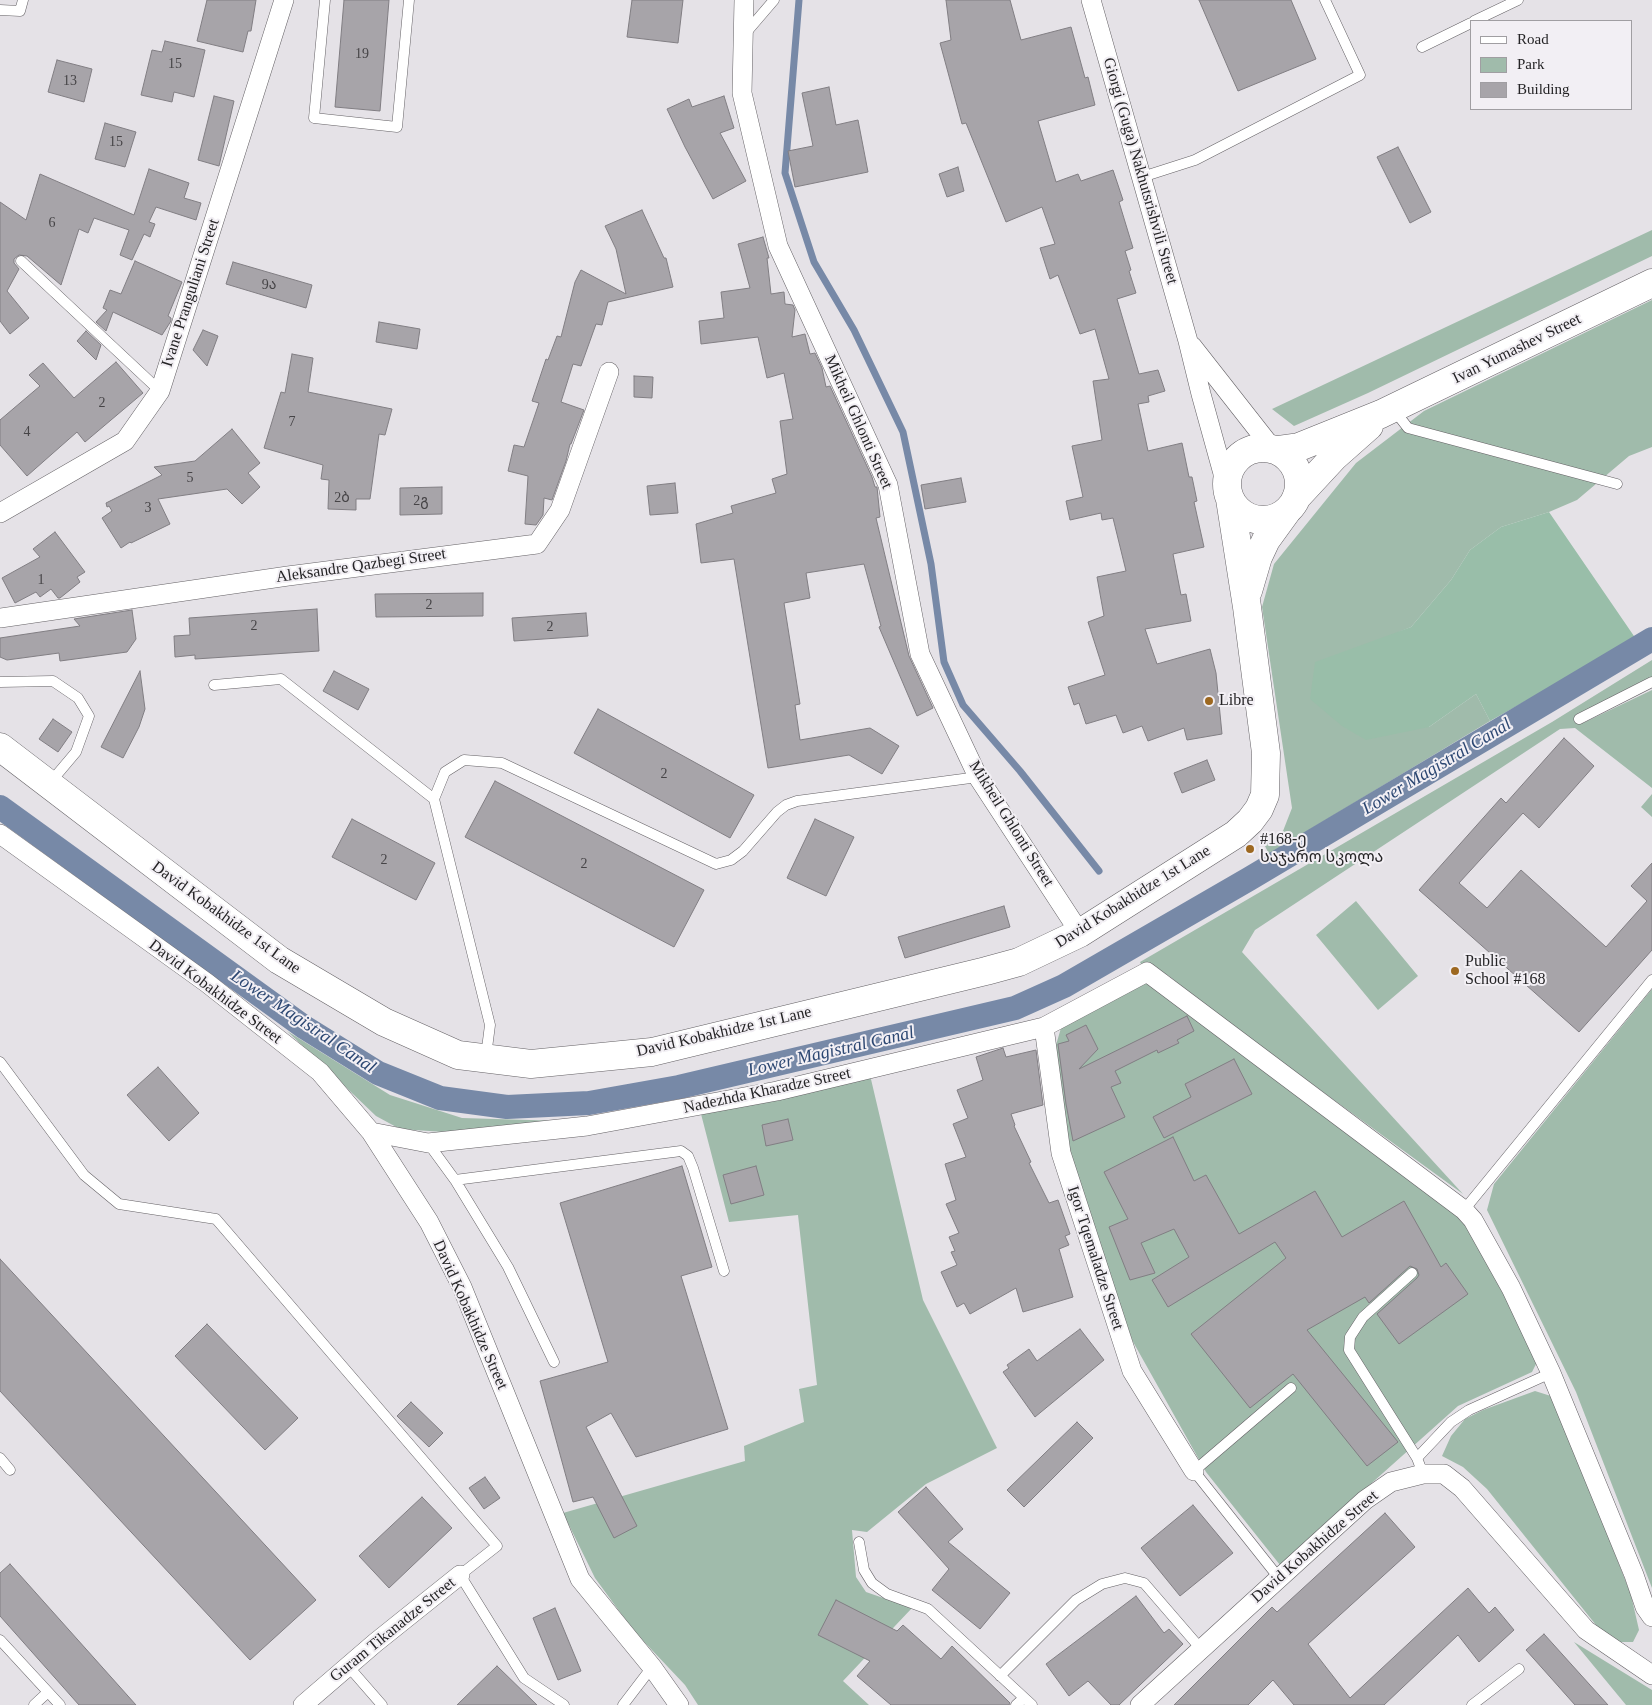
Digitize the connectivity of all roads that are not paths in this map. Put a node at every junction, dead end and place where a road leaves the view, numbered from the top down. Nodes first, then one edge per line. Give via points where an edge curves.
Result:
1 (23, 0) edge
2 (284, 0) edge
3 (325, 0) edge
4 (409, 0) edge
5 (744, 0) edge
6 (774, 0) edge
7 (1091, 0) edge
8 (1324, 0) edge
9 (1518, 0) edge
10 (0, 10) edge
11 (1476, 20) edge
12 (1470, 23) edge
13 (743, 36) junction
14 (1422, 47) dead end
15 (1142, 177) junction
16 (21, 261) dead end
17 (1652, 283) edge
18 (1188, 341) junction
19 (609, 372) dead end
20 (160, 391) junction
21 (1387, 411) junction
22 (1274, 449) junction
23 (1617, 484) dead end
24 (1229, 494) junction
25 (1291, 504) junction
26 (0, 513) edge
27 (1247, 607) junction
28 (0, 618) edge
29 (0, 682) edge
30 (1652, 682) edge
31 (214, 685) dead end
32 (1580, 719) dead end
33 (0, 748) edge
34 (978, 777) junction
35 (49, 785) junction
36 (434, 798) junction
37 (0, 834) edge
38 (1080, 933) junction
39 (1652, 980) edge
40 (1044, 1027) junction
41 (486, 1058) junction
42 (0, 1062) edge
43 (372, 1132) junction
44 (428, 1143) junction
45 (455, 1180) junction
46 (1464, 1210) junction
47 (724, 1271) dead end
48 (1412, 1273) dead end
49 (554, 1362) dead end
50 (1551, 1373) junction
51 (1291, 1388) dead end
52 (0, 1458) edge
53 (1420, 1466) junction
54 (10, 1470) dead end
55 (1194, 1471) junction
56 (859, 1542) dead end
57 (460, 1575) junction
58 (1279, 1578) junction
59 (1652, 1617) edge
60 (0, 1640) edge
61 (1201, 1650) junction
62 (348, 1666) junction
63 (652, 1667) junction
64 (1518, 1669) dead end
65 (1652, 1675) edge
66 (1000, 1676) junction
67 (48, 1692) junction
68 (1020, 1701) edge
69 (34, 1705) edge
70 (60, 1705) edge
71 (304, 1705) edge
72 (382, 1705) edge
73 (564, 1705) edge
74 (623, 1705) edge
75 (679, 1705) edge
76 (1032, 1705) edge
77 (1140, 1705) edge
78 (1472, 1705) edge

1 - 10 lane via 20,11
2 - 20 street, Ivane Pranguliani Street
3 - 4 lane via 314,118 398,127
5 - 13 street, Mikheil Ghlonti Street
6 - 13 lane
7 - 15 street, Giorgi (Guga) Nakhutsrishvili Street
8 - 15 lane via 1360,75 1195,160
9 - 11 lane
12 - 14 lane
13 - 34 street, Mikheil Ghlonti Street via 742,93 778,246 888,485 920,654
15 - 18 street, Giorgi (Guga) Nakhutsrishvili Street
16 - 20 lane
17 - 21 street, Ivan Yumashev Street
18 - 22 street, Giorgi (Guga) Nakhutsrishvili Street
18 - 24 street, Giorgi (Guga) Nakhutsrishvili Street
19 - 28 street, Aleksandre Qazbegi Street via 560,510 537,544
20 - 26 street, Ivane Pranguliani Street via 125,441
21 - 22 street, Ivan Yumashev Street via 1299,447
21 - 23 lane via 1408,428
21 - 25 street, Ivan Yumashev Street via 1334,457
22 - 24 street via 1249,450 1239,457 1227,476
22 - 25 street via 1285,455 1297,470 1299,489
24 - 25 street via 1237,509 1256,519 1267,520 1277,516
24 - 27 street, David Kobakhidze 1st Lane
25 - 27 street, David Kobakhidze 1st Lane via 1258,557 1251,576
27 - 38 street, David Kobakhidze 1st Lane via 1266,753 1265,795 1259,809 1236,834
29 - 35 lane via 53,681 78,698 89,716 76,752
30 - 32 lane
31 - 36 lane via 281,679
33 - 35 street, David Kobakhidze 1st Lane
34 - 36 lane via 797,801 777,812 743,851 731,860 716,864 502,763 464,760 444,772
34 - 38 street, Mikheil Ghlonti Street
35 - 41 street, David Kobakhidze 1st Lane via 279,960 384,1022 458,1055
36 - 41 lane via 490,1025
37 - 43 street, David Kobakhidze Street via 207,984 320,1072
38 - 41 street, David Kobakhidze 1st Lane via 1019,962 986,972 652,1052 531,1064
39 - 46 lane
40 - 44 street, Nadezhda Kharadze Street via 777,1091 587,1126
40 - 46 street, Nadezhda Kharadze Street via 1147,972
40 - 55 street, Igor Tqemaladze Street via 1061,1153 1132,1371
42 - 57 lane via 84,1175 119,1204 216,1219 497,1546
43 - 44 street, Nadezhda Kharadze Street
43 - 63 street, David Kobakhidze Street via 428,1222 462,1287 580,1579
44 - 45 lane
45 - 47 lane via 681,1151 688,1156
45 - 49 lane via 508,1267
46 - 50 street via 1473,1220 1511,1288
48 - 53 lane via 1363,1317 1350,1337 1349,1350
50 - 53 lane via 1469,1410 1451,1422
50 - 59 street
51 - 55 lane
52 - 54 lane
53 - 58 street, David Kobakhidze Street via 1365,1500
53 - 65 street, David Kobakhidze Street via 1444,1474 1462,1488 1586,1630
55 - 58 lane, Igor Tqemaladze Street
56 - 66 lane via 864,1570 872,1582 887,1594 928,1609
57 - 62 street, Guram Tikanadze Street
57 - 73 lane via 524,1678
58 - 61 street, David Kobakhidze Street
60 - 67 lane
61 - 66 lane via 1144,1583 1125,1578 1102,1584 1076,1600
61 - 77 street, David Kobakhidze Street
62 - 71 street, Guram Tikanadze Street
62 - 72 lane
63 - 74 lane
63 - 75 street, David Kobakhidze Street
64 - 78 lane
66 - 68 lane
67 - 69 lane
67 - 70 lane
68 - 76 lane

